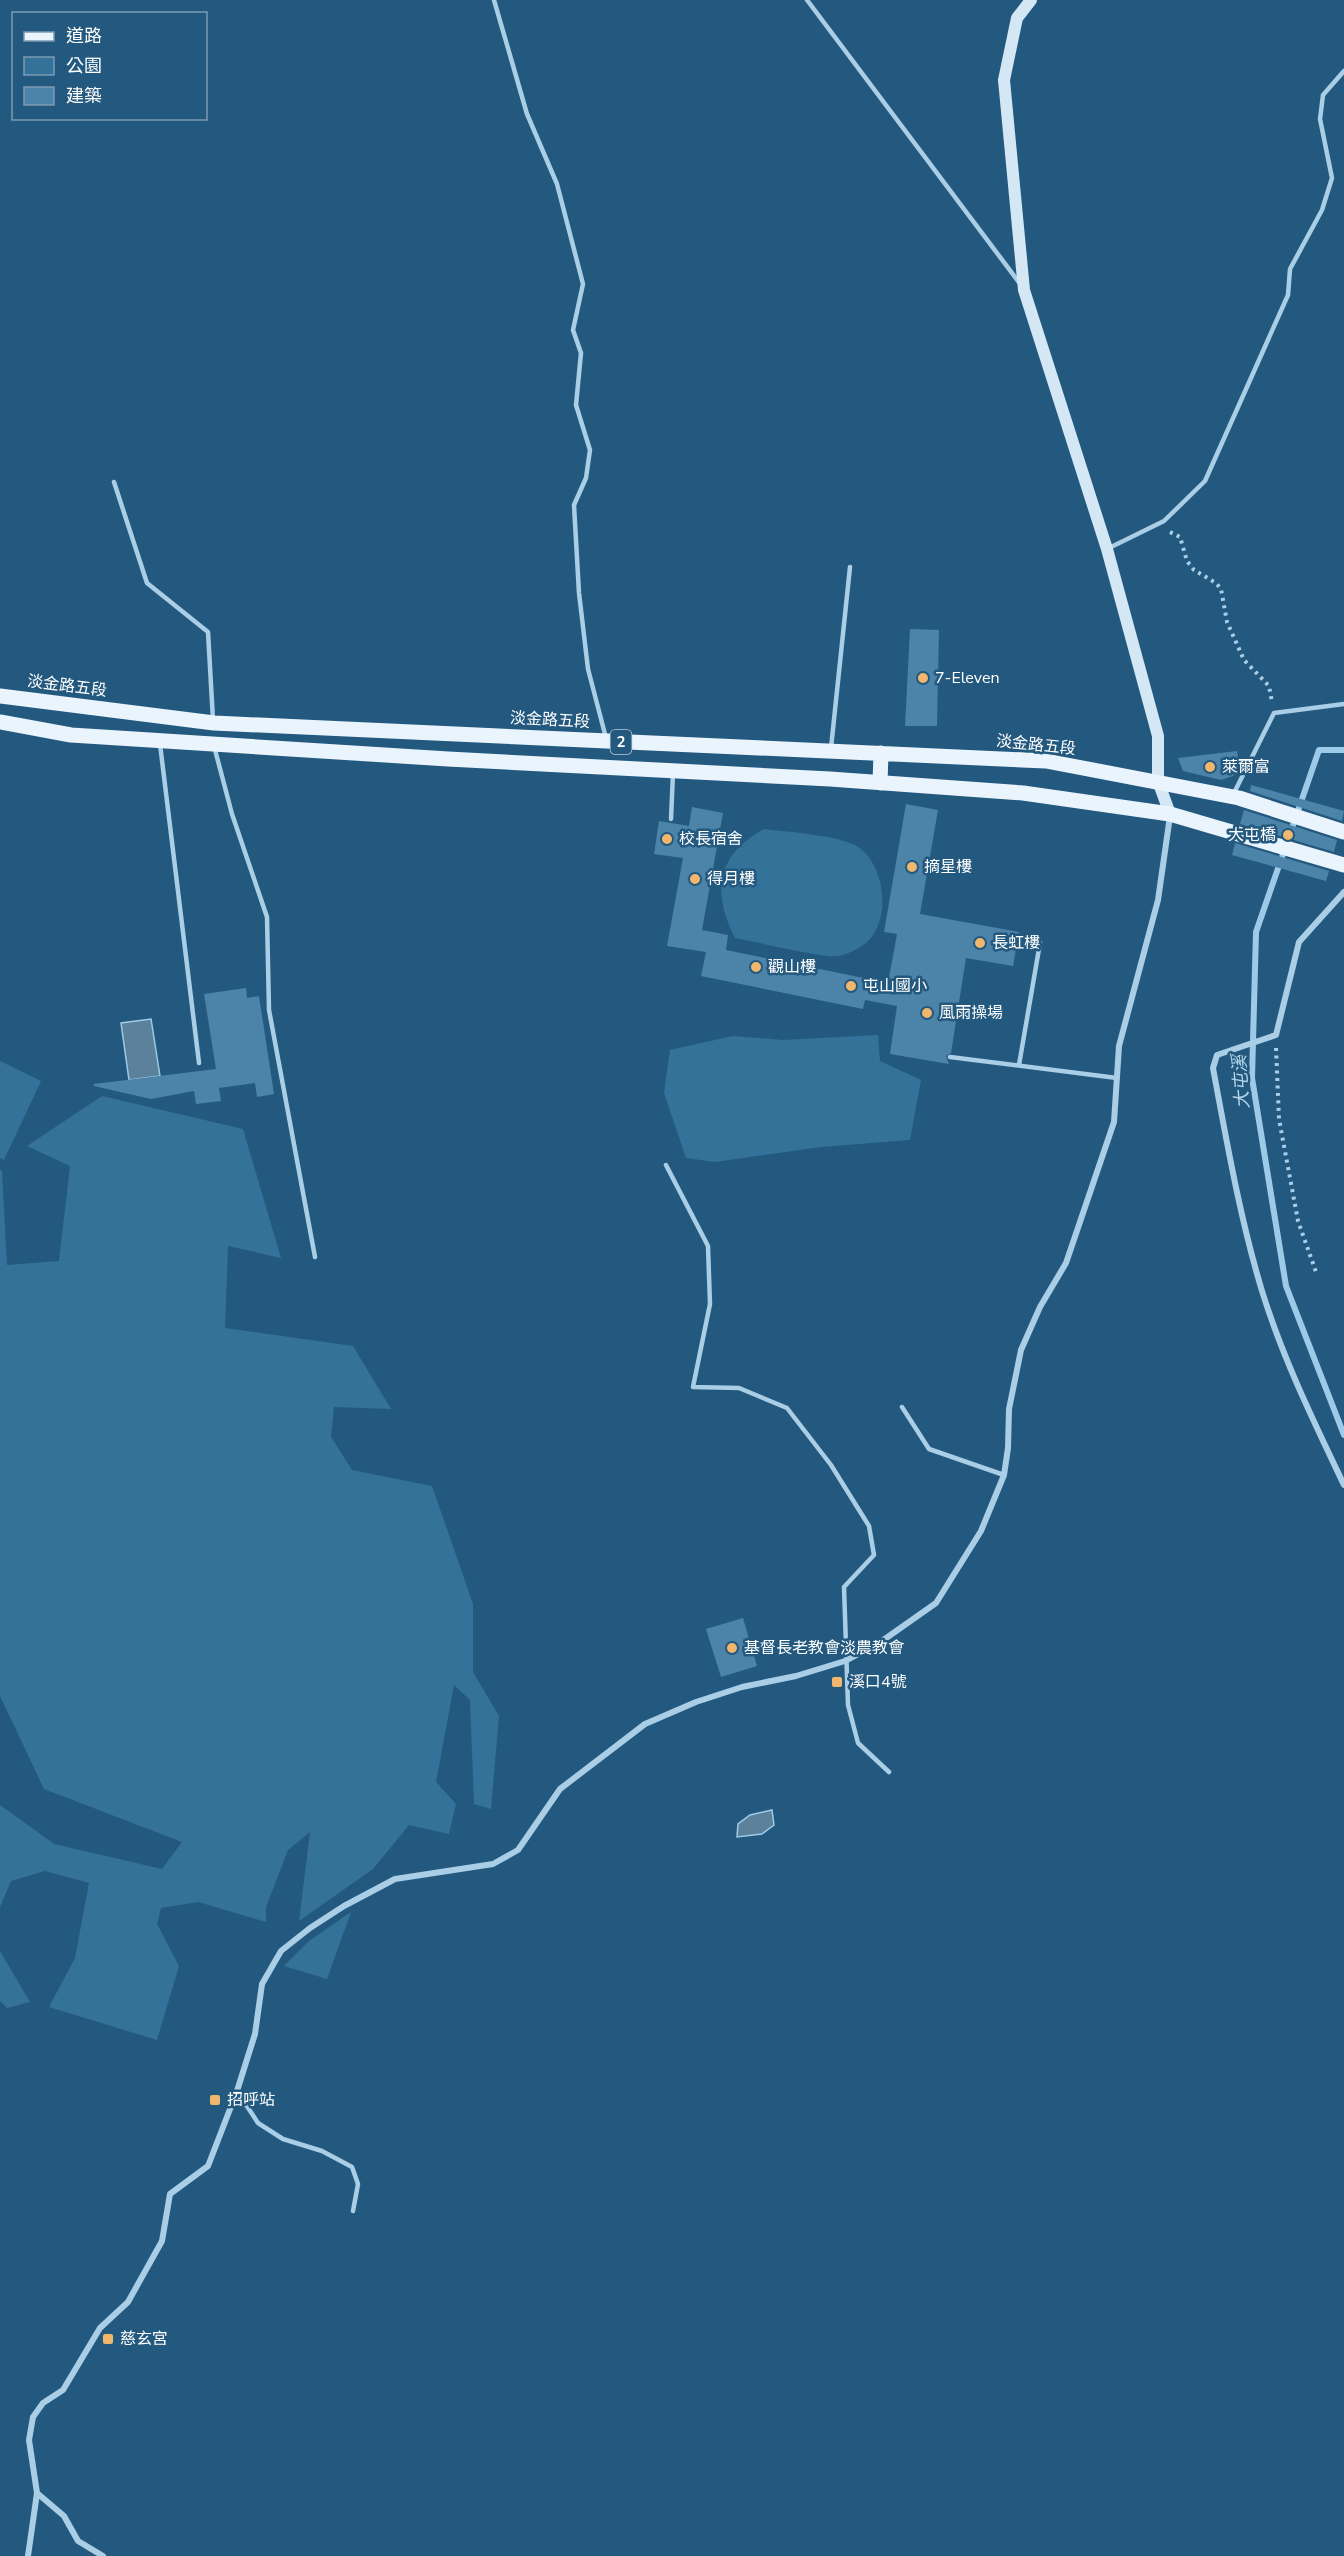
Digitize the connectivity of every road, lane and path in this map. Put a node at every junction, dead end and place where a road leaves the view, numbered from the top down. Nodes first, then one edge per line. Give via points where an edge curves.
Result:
1 (494, 0) edge
2 (807, 0) edge
3 (1031, 0) edge
4 (1344, 71) edge
5 (1024, 290) junction
6 (114, 482) dead end
7 (1164, 520) junction
8 (1107, 549) junction
9 (850, 567) dead end
10 (0, 696) edge
11 (1344, 704) edge
12 (1274, 712) junction
13 (0, 722) edge
14 (214, 723) junction
15 (159, 740) junction
16 (607, 741) junction
17 (213, 744) junction
18 (831, 750) junction
19 (881, 753) junction
20 (674, 770) junction
21 (1158, 781) junction
22 (880, 783) junction
23 (1236, 798) junction
24 (1170, 814) junction
25 (671, 819) dead end
26 (1344, 832) edge
27 (1339, 863) edge
28 (1344, 892) edge
29 (1040, 943) dead end
30 (1276, 1035) junction
31 (950, 1056) dead end
32 (200, 1063) dead end
33 (1019, 1065) junction
34 (1117, 1078) junction
35 (666, 1165) dead end
36 (315, 1257) dead end
37 (1316, 1272) dead end
38 (902, 1407) dead end
39 (1004, 1475) junction
40 (1344, 1485) edge
41 (845, 1660) junction
42 (889, 1772) dead end
43 (237, 2091) junction
44 (352, 2211) dead end
45 (37, 2493) junction
46 (28, 2556) edge
47 (103, 2556) edge

1 - 16 lane via 527,114 557,184 583,284 573,330 581,353 576,405 590,450 586,478 574,505 588,669
2 - 5 lane
3 - 5 street via 1017,18 1004,80
4 - 7 lane via 1323,94 1320,119 1332,178 1322,210 1290,268 1288,295 1205,481
5 - 8 street
6 - 14 lane via 147,584 208,632
7 - 8 lane
7 - 12 path via 1168,531 1180,537 1194,570 1221,590 1227,622 1244,660 1269,686
8 - 21 street via 1158,736
9 - 18 lane
10 - 14 main road, 淡金路五段 / 2
11 - 12 lane
12 - 23 lane
13 - 15 main road, 2 via 71,735
14 - 16 main road, 淡金路五段 / 2
15 - 17 main road, 2
15 - 32 lane
16 - 18 main road, 淡金路五段 / 2
17 - 20 main road, 2
17 - 36 lane via 267,917 268,1010
18 - 19 main road, 淡金路五段 / 2
19 - 21 main road, 淡金路五段 / 2 via 1046,761
19 - 22 main road
20 - 22 main road, 2
20 - 25 lane
21 - 23 main road, 淡金路五段 / 2
21 - 24 street
22 - 24 main road, 2 via 1023,793
23 - 26 main road, 2
24 - 27 main road, 2
24 - 34 street via 1158,900 1119,1046
28 - 30 street via 1299,942
29 - 33 lane
30 - 37 path via 1279,1119 1298,1221
30 - 40 street via 1217,1055 1213,1068 1238,1201 1263,1293 1296,1385
31 - 33 lane
33 - 34 lane
34 - 39 street via 1114,1122 1066,1263 1021,1350 1009,1409
35 - 41 lane via 708,1246 710,1304 693,1387 739,1388 787,1408 831,1465 869,1527 874,1555 844,1587
38 - 39 lane via 929,1449
39 - 41 street via 981,1531 936,1603 882,1641
41 - 42 lane via 848,1705 858,1743
41 - 43 street via 796,1676 742,1687 645,1724 560,1789 518,1850 494,1864 395,1879 310,1928 281,1951 262,1984 255,2034
43 - 44 lane via 258,2123 283,2139 322,2151 352,2167 358,2184
43 - 45 street via 208,2166 170,2194 162,2241 128,2302 100,2328 63,2390 43,2403 33,2417 29,2440
45 - 46 street
45 - 47 street via 64,2516 78,2541

